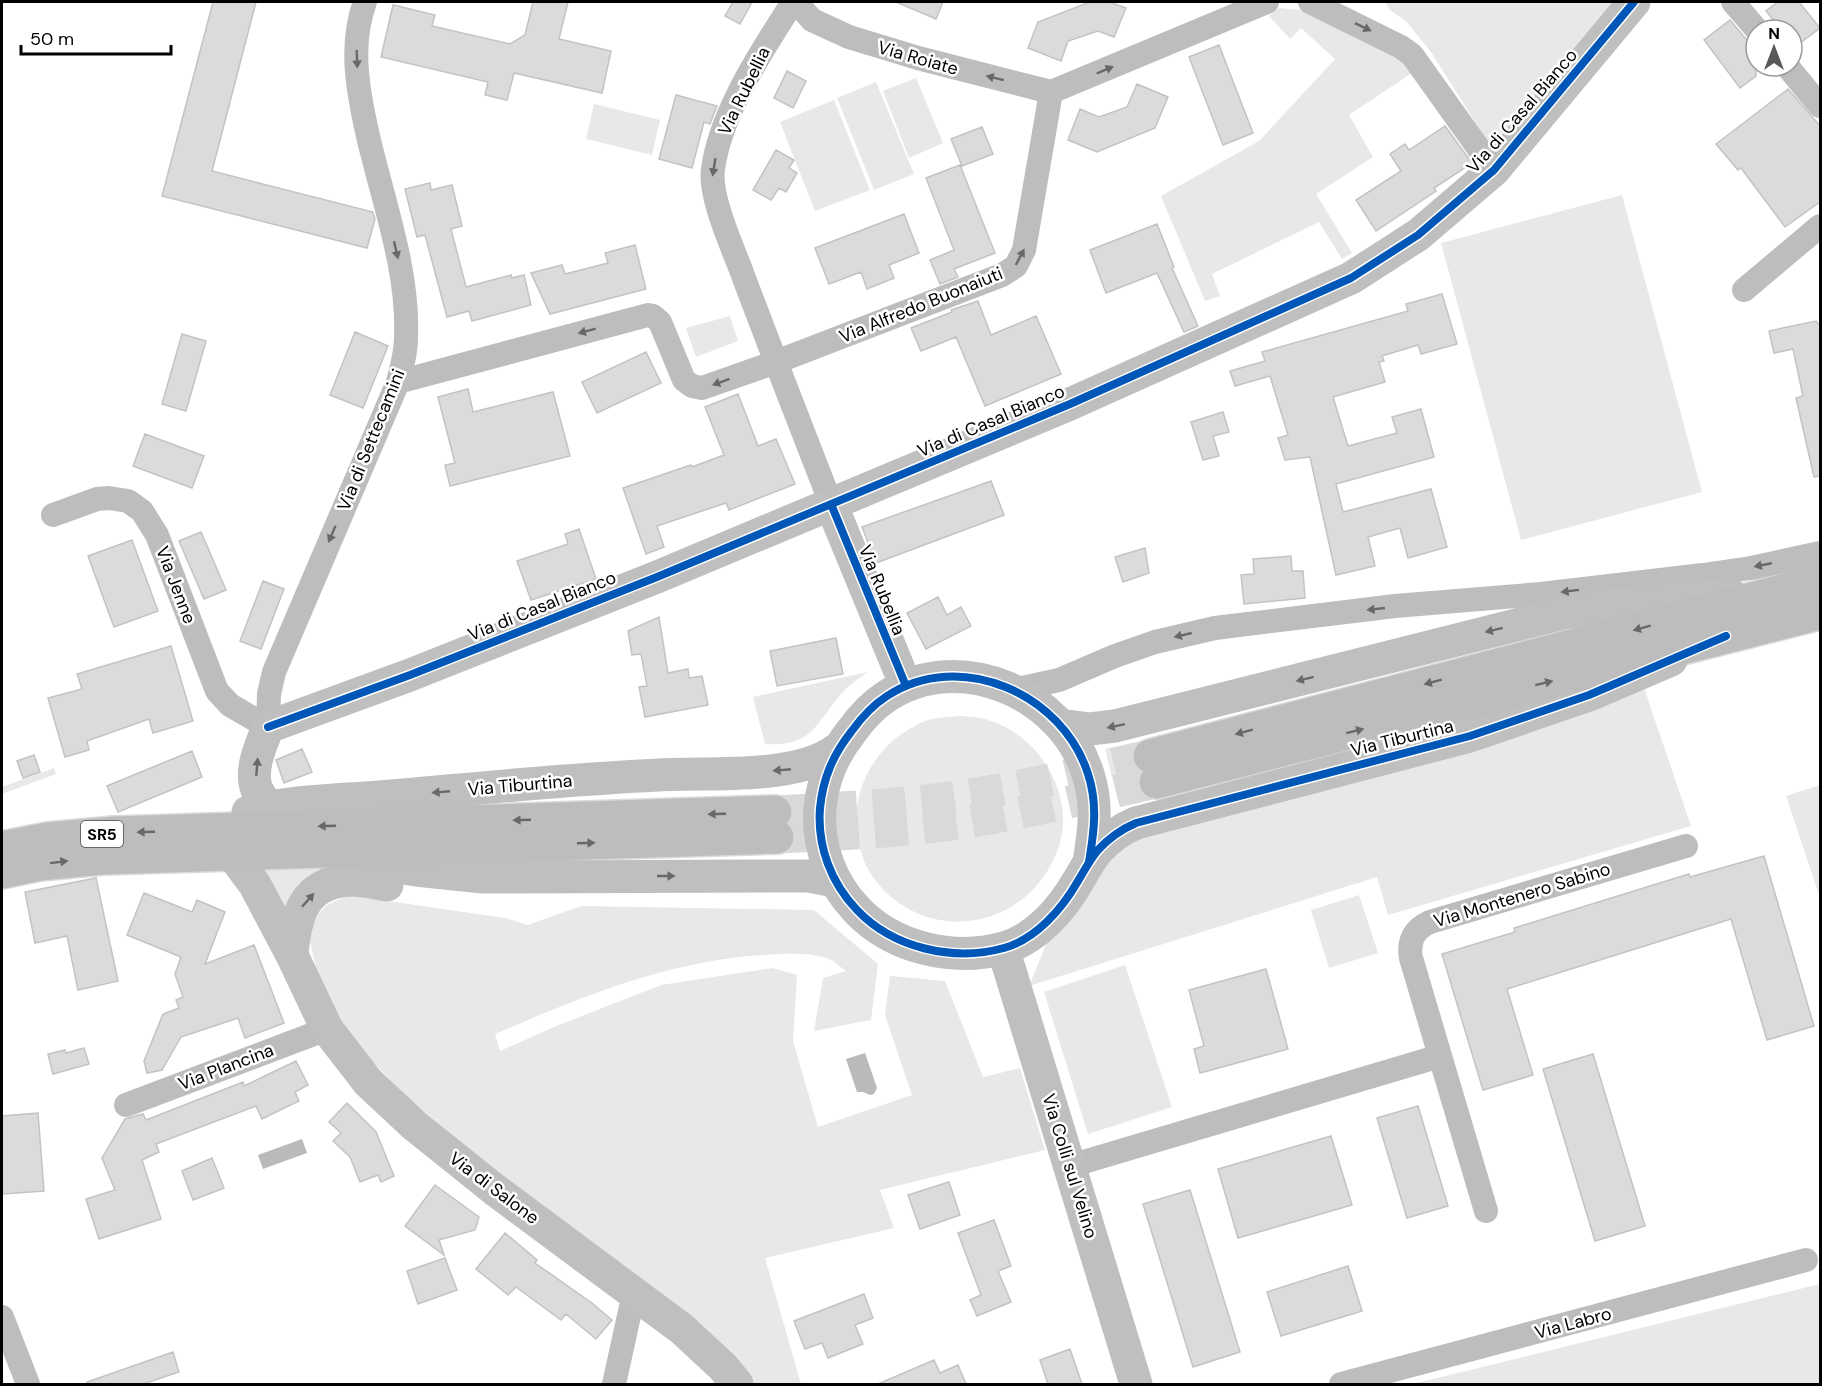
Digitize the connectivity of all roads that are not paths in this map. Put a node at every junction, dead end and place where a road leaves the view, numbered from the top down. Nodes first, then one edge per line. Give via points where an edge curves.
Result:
1 (365, 2) edge
2 (795, 2) edge
3 (1267, 2) edge
4 (1310, 2) edge
5 (1634, 2) edge
6 (1733, 2) edge
7 (1747, 18) edge
8 (1797, 78) edge
9 (1051, 92) junction
10 (1821, 106) edge
11 (1494, 170) junction
12 (1821, 226) edge
13 (1744, 290) dead end
14 (776, 362) junction
15 (398, 382) junction
16 (831, 504) junction
17 (54, 515) dead end
18 (1821, 553) edge
19 (1821, 577) edge
20 (1821, 581) edge
21 (1821, 613) edge
22 (1726, 636) junction
23 (906, 686) junction
24 (1012, 690) junction
25 (1060, 724) junction
26 (268, 727) junction
27 (836, 750) junction
28 (268, 807) junction
29 (204, 829) junction
30 (1686, 846) dead end
31 (2, 848) edge
32 (317, 851) junction
33 (232, 854) junction
34 (1089, 862) junction
35 (2, 872) edge
36 (586, 876) junction
37 (835, 881) junction
38 (1003, 948) junction
39 (292, 955) junction
40 (327, 1029) junction
41 (1440, 1056) junction
42 (126, 1105) dead end
43 (1070, 1166) junction
44 (1486, 1211) dead end
45 (1806, 1260) dead end
46 (634, 1293) junction
47 (2, 1317) edge
48 (28, 1384) edge
49 (614, 1384) edge
50 (737, 1384) edge
51 (1136, 1384) edge
52 (1341, 1384) edge

1 -> 15 street, Via di Settecamini via 357,34 357,75 404,297 406,339
9 -> 2 street, Via Roiate via 857,40 816,23
2 -> 14 street, Via Rubellia via 733,105 713,167 715,196
9 -> 3 street
4 -> 11 street via 1412,55
5 - 11 street, Via di Casal Bianco
6 - 7 street
8 - 10 street
14 -> 9 street, Via Alfredo Buonaiuti via 1002,275 1016,266 1024,250
11 - 16 street, Via di Casal Bianco via 1411,240 1325,291
12 - 13 street
14 -> 15 street, Via Alfredo Buonaiuti via 708,387 692,386 682,376 660,322 653,316 644,316
14 - 16 street, Via Rubellia
15 -> 26 street, Via di Settecamini via 273,672
16 - 23 street, Via Rubellia
16 - 26 street, Via di Casal Bianco via 421,671
17 - 26 street, Via Jenne via 109,498 128,501 142,511 157,535 217,691 230,705
18 -> 24 street via 1703,575 1215,628 1155,642 1059,680
19 -> 25 street via 1714,597 1629,603 1564,614 1115,726 1090,729
20 -> 22 main road, Via Tiburtina via 1153,769
21 - 22 main road, Via Tiburtina
22 - 34 street, Via Tiburtina via 1608,687 1481,733 1136,823 1108,840
23 - 24 street, Via Tiburtina via 954,677 987,681
23 - 27 street, Via Tiburtina via 875,705
24 - 25 street, Via Tiburtina via 1034,701
25 - 34 street, Via Tiburtina via 1080,754 1091,783 1095,818
28 -> 26 street via 258,790 255,771
27 -> 28 street, Via Tiburtina via 814,764 784,770 578,780
27 - 37 street, Via Tiburtina via 826,774 820,815 821,839
28 - 29 street, Via Tiburtina
29 -> 31 main road, Via Tiburtina / SR5 via 80,835
32 -> 29 main road, Via Tiburtina via 776,824
30 - 41 street, Via Montenero Sabino via 1422,926 1412,937 1410,951
32 - 33 main road, Via Tiburtina
32 - 36 street, Via Tiburtina via 468,876
35 -> 33 main road, Via Tiburtina via 90,859
33 - 39 street, Via di Salone via 255,885
34 - 38 street, Via Tiburtina via 1052,918
36 -> 37 street, Via Tiburtina via 809,876
39 -> 36 street via 294,928 301,908 315,892 335,882 359,880 508,897 542,892
37 - 38 street, Via Tiburtina via 864,918 902,942 946,952
38 - 43 street, Via Colli sul Velino
39 - 40 street, Via di Salone
40 - 42 street, Via Plancina
40 - 46 street, Via di Salone via 368,1082 414,1125
41 - 43 street
41 - 44 street, Via Montenero Sabino
43 - 51 street, Via Colli sul Velino
45 - 52 street, Via Labro
46 - 49 street
46 - 50 street, Via di Salone via 682,1329
47 - 48 street

